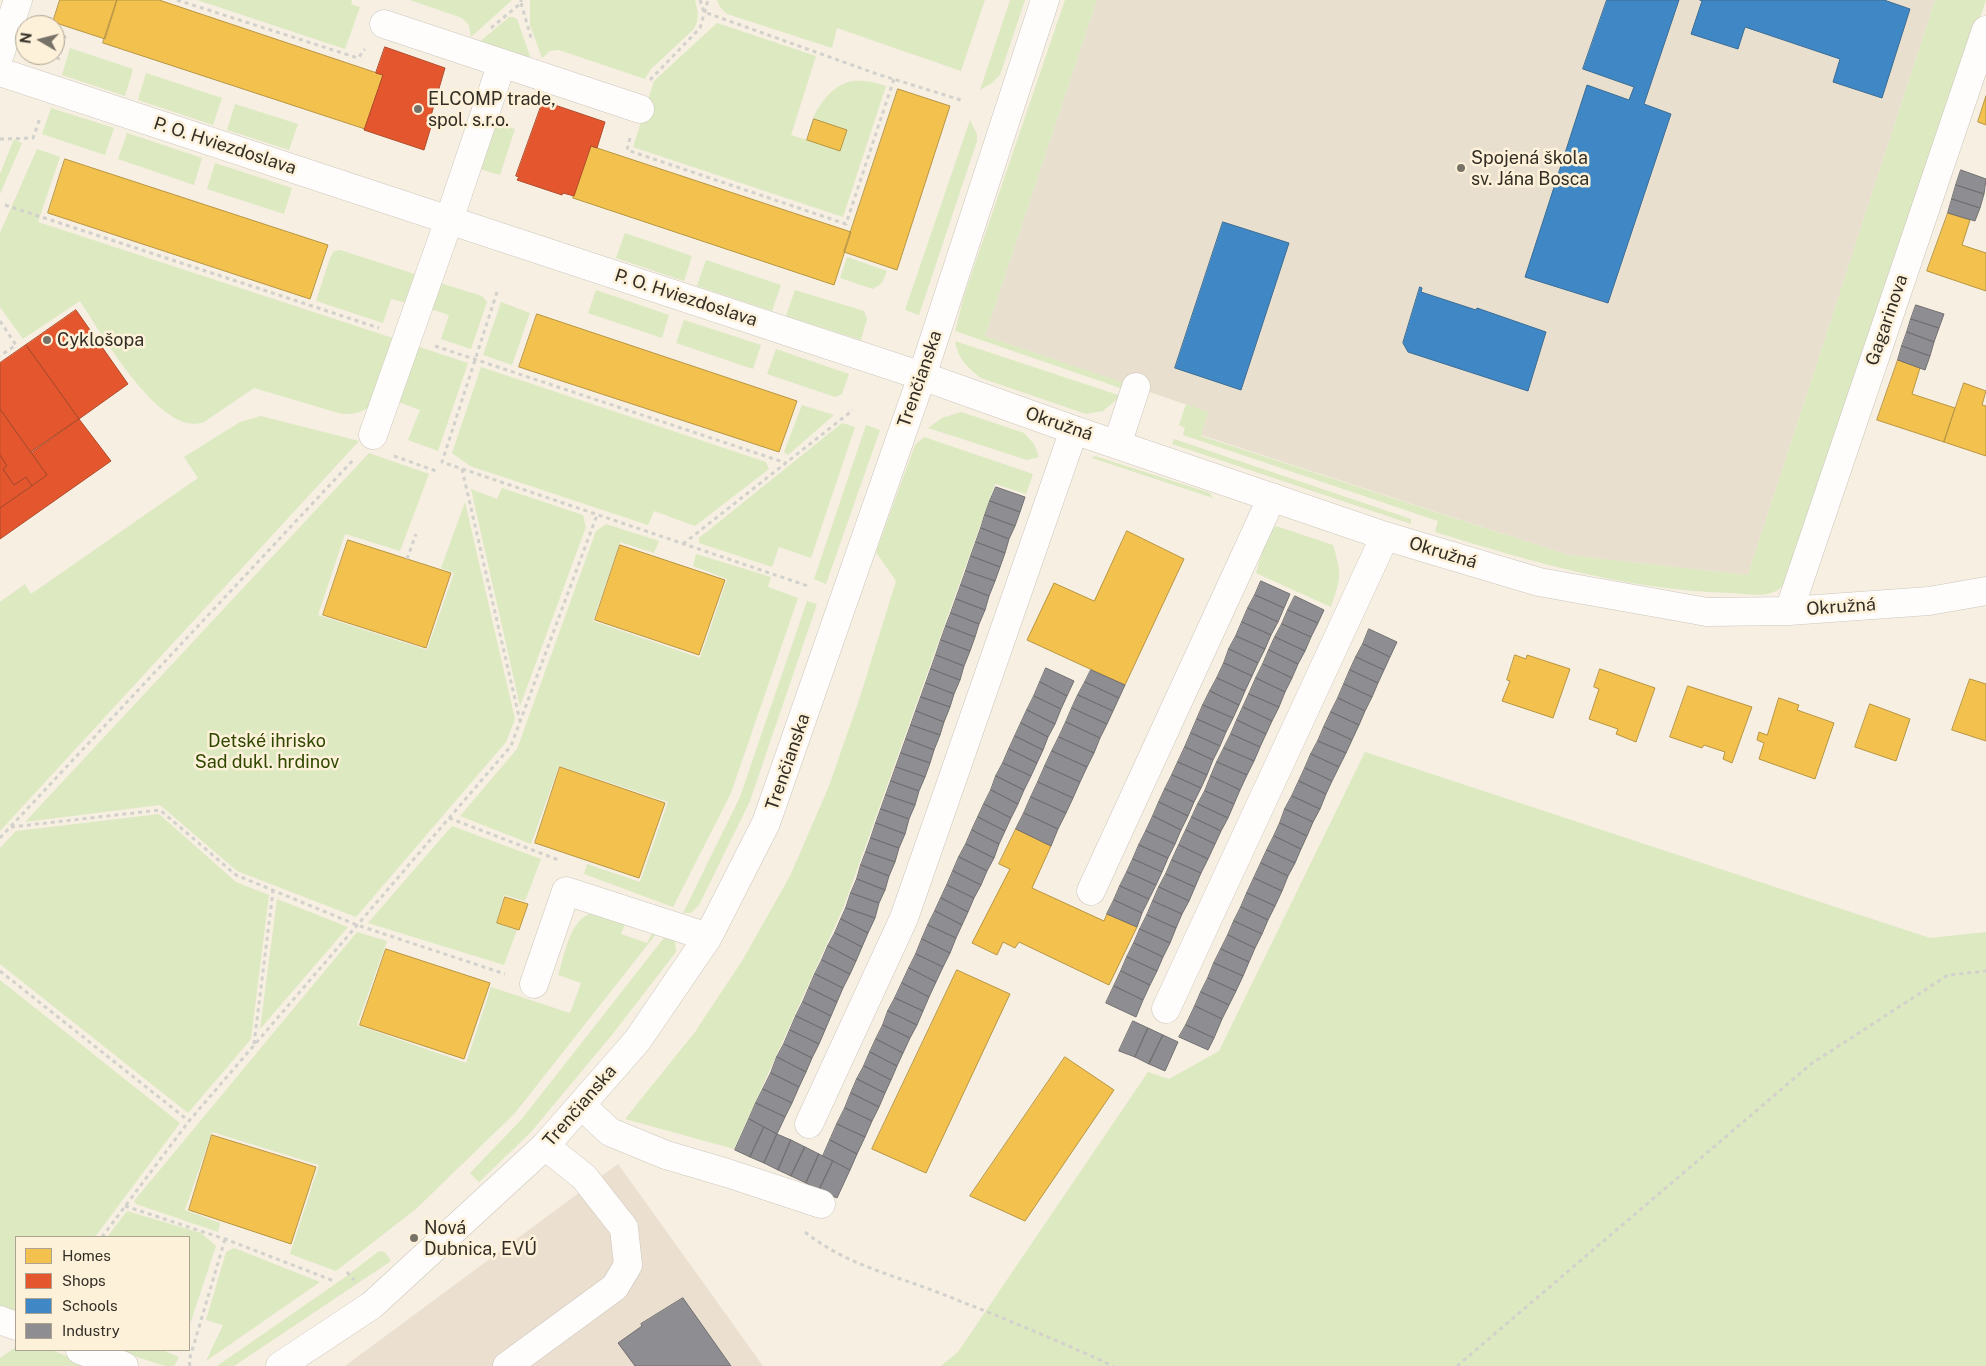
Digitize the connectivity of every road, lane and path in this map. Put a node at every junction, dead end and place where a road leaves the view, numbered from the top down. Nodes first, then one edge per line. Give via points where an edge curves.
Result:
1 (18, 0) edge
2 (177, 0) edge
3 (700, 0) edge
4 (708, 0) edge
5 (1045, 0) edge
6 (704, 12) junction
7 (384, 24) joint
8 (1986, 30) edge
9 (0, 54) edge
10 (502, 63) junction
11 (0, 72) edge
12 (894, 79) junction
13 (964, 101) dead end
14 (640, 108) junction
15 (42, 112) dead end
16 (0, 139) edge
17 (449, 220) junction
18 (497, 292) dead end
19 (0, 321) edge
20 (0, 356) edge
21 (922, 376) junction
22 (1136, 387) dead end
23 (853, 410) dead end
24 (1074, 430) junction
25 (366, 444) joint
26 (1117, 445) junction
27 (393, 456) dead end
28 (462, 469) junction
29 (438, 472) dead end
30 (1272, 497) junction
31 (597, 515) junction
32 (416, 534) dead end
33 (1386, 536) junction
34 (683, 544) junction
35 (407, 559) dead end
36 (808, 586) dead end
37 (1986, 591) edge
38 (1789, 611) junction
39 (520, 722) junction
40 (11, 827) junction
41 (0, 838) edge
42 (274, 891) junction
43 (1091, 891) dead end
44 (357, 925) junction
45 (708, 937) junction
46 (0, 971) edge
47 (1986, 971) edge
48 (534, 984) joint
49 (1166, 1009) dead end
50 (254, 1045) junction
51 (581, 1105) junction
52 (189, 1121) junction
53 (809, 1124) dead end
54 (545, 1146) junction
55 (821, 1204) dead end
56 (125, 1206) junction
57 (802, 1230) dead end
58 (103, 1236) edge
59 (225, 1239) junction
60 (334, 1281) dead end
61 (0, 1320) edge
62 (15, 1326) edge
63 (83, 1351) edge
64 (124, 1366) edge
65 (190, 1366) edge
66 (280, 1366) edge
67 (507, 1366) edge
68 (1113, 1366) edge
69 (1457, 1366) edge

1 - 9 street
2 - 7 path via 358,58
3 - 6 path
4 - 6 path
5 - 21 street, Trenčianska
6 - 12 path
6 - 14 path via 700,28 650,80
7 - 10 street
8 - 38 street, Gagarinova
10 - 14 street
10 - 17 street
11 - 17 street, P. O. Hviezdoslava
12 - 13 path
12 - 14 path via 846,224 627,150
15 - 16 path via 33,138
17 - 21 street, P. O. Hviezdoslava
17 - 25 street
18 - 28 path via 442,462
19 - 20 path via 16,345
21 - 24 street, Okružná
21 - 45 street, Trenčianska via 766,823
22 - 26 street
23 - 34 path
24 - 26 street, Okružná
24 - 53 street via 904,918
25 - 40 path
26 - 30 street, Okružná
27 - 29 path
28 - 31 path
28 - 39 path
30 - 33 street, Okružná
30 - 43 street
31 - 34 path
31 - 39 path
32 - 35 path
33 - 38 street, Okružná via 1549,583 1707,612
33 - 49 street
34 - 36 path
37 - 38 street, Okružná via 1929,601
39 - 44 path via 511,746
40 - 41 path
40 - 42 path via 160,810 236,875
42 - 44 path
42 - 50 path
44 - 48 path
44 - 50 path
45 - 48 street via 566,891
45 - 51 street, Trenčianska via 637,1041
46 - 52 path
47 - 69 path via 1948,976 1819,1059
50 - 52 path
51 - 54 street, Trenčianska
51 - 55 street via 610,1132 626,1139 666,1155
52 - 56 path
54 - 66 street, Trenčianska via 372,1305
54 - 67 street via 584,1176 624,1228 628,1265 615,1287
56 - 58 path
56 - 59 path
57 - 68 path via 823,1247 856,1264 1025,1326
59 - 60 path
59 - 65 path
61 - 62 street
63 - 64 street

